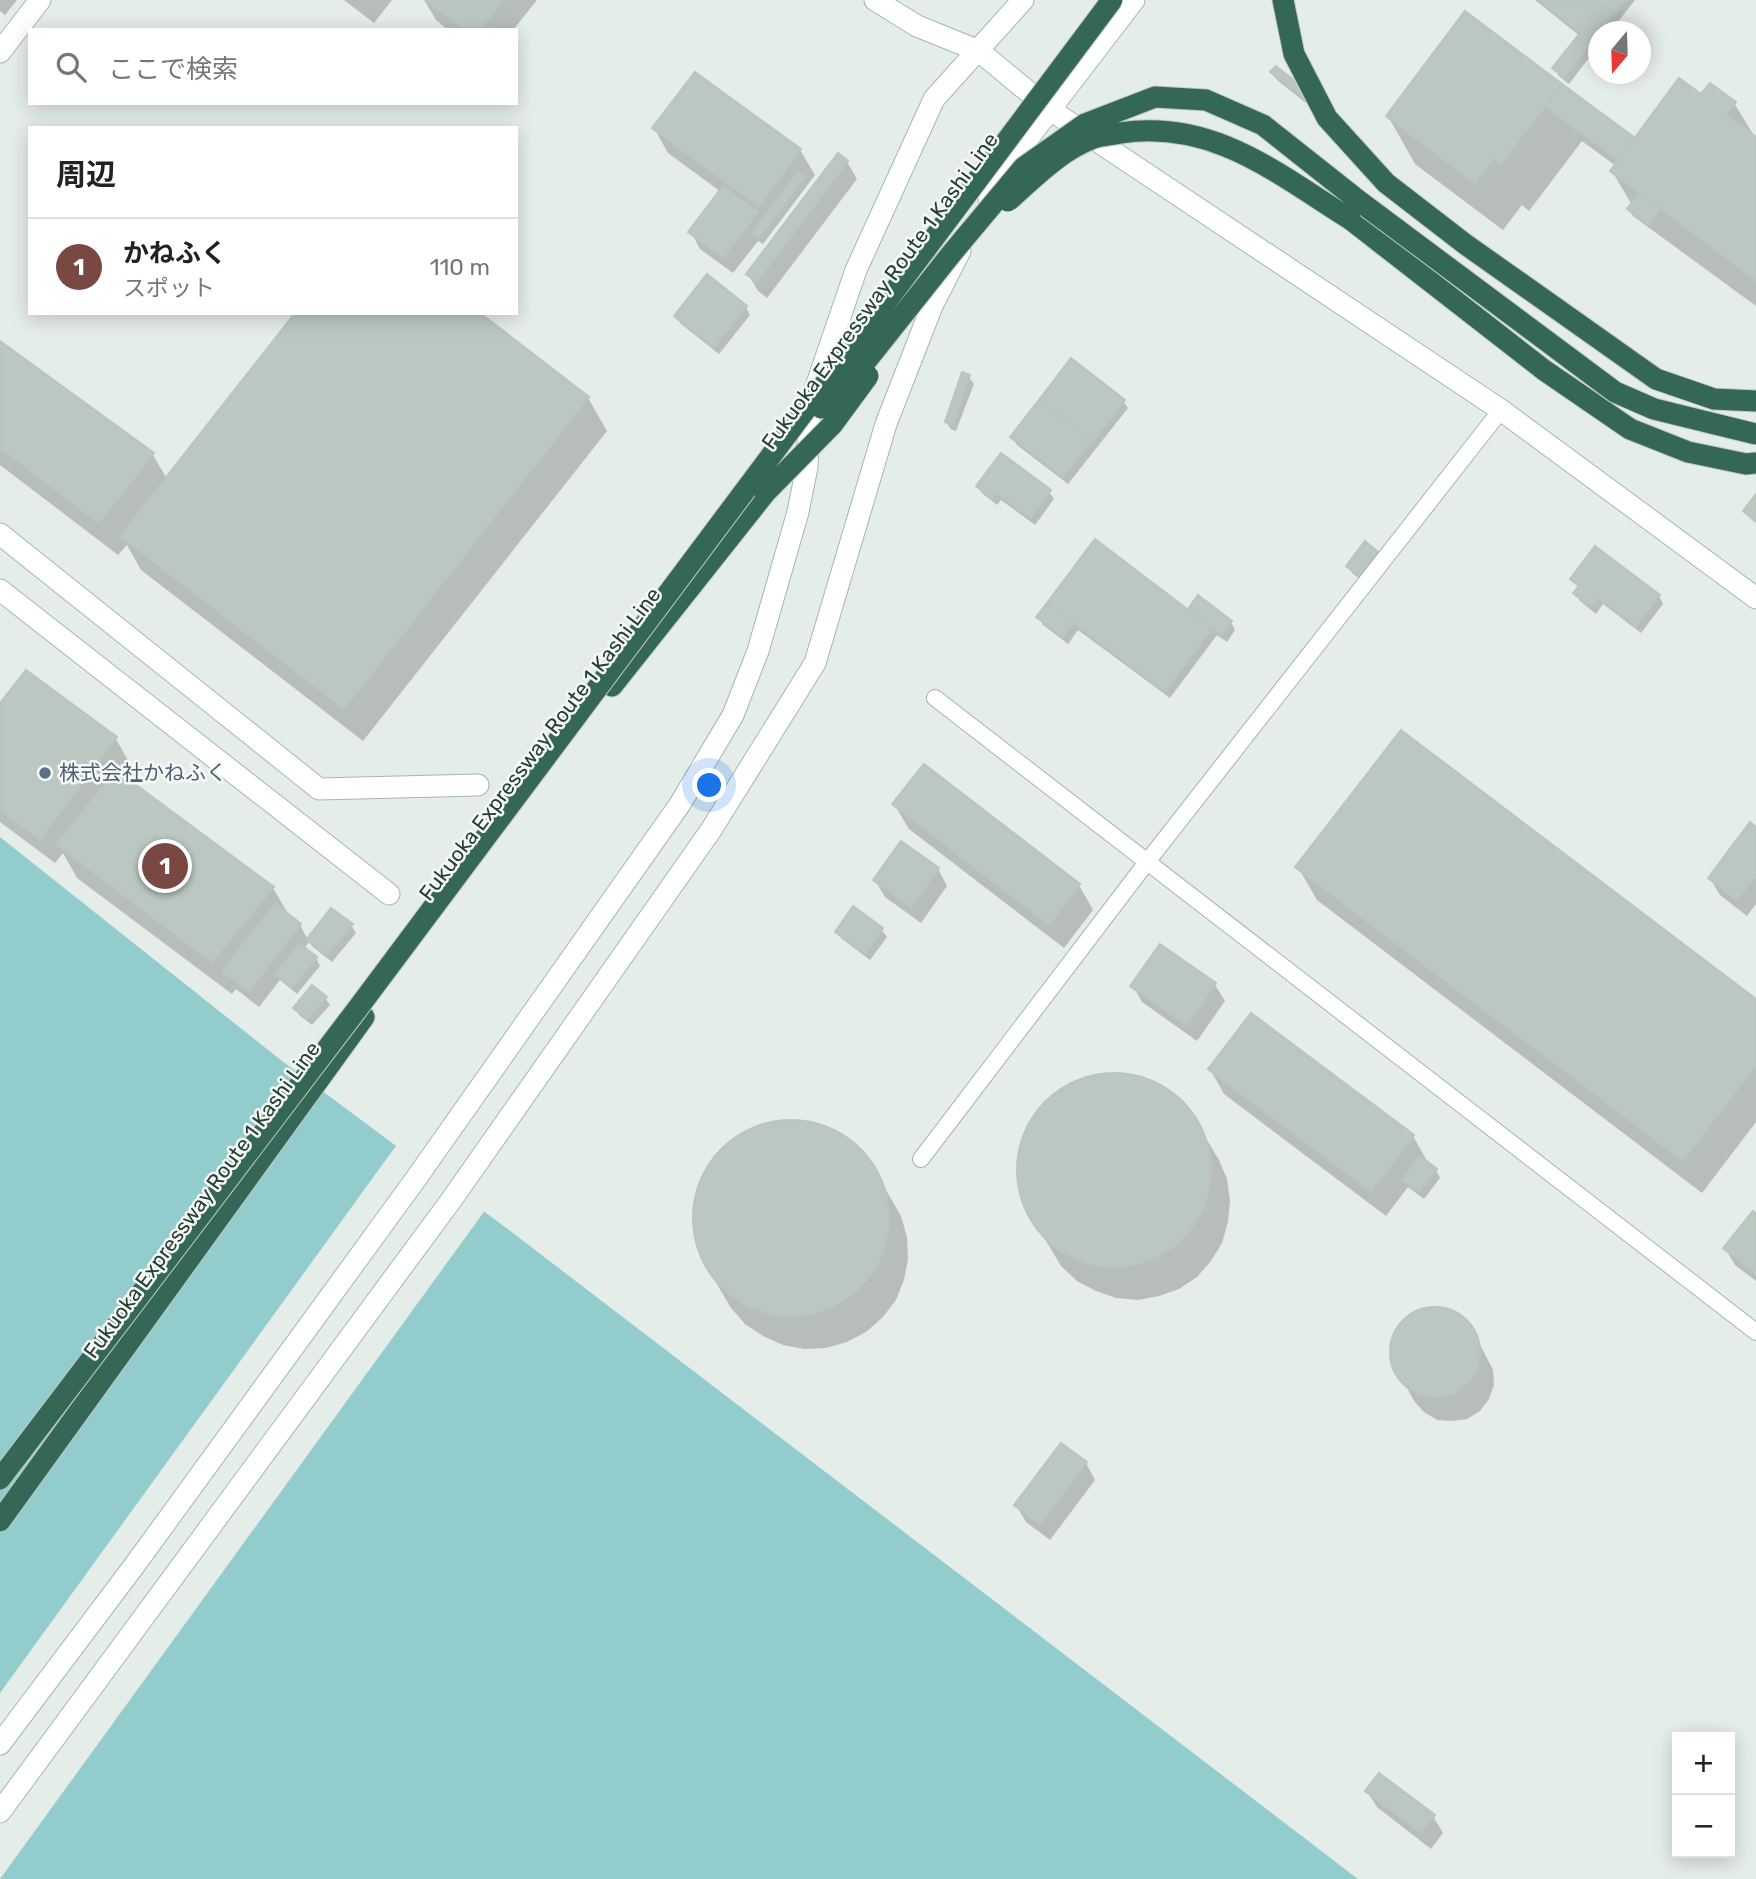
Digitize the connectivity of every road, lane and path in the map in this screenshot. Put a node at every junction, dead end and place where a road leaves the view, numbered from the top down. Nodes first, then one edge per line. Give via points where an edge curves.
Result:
1 (40, 0) edge
2 (875, 0) edge
3 (1023, 0) edge
4 (1112, 0) edge
5 (1123, 0) edge
6 (1134, 0) edge
7 (1283, 0) edge
8 (979, 51) junction
9 (0, 52) edge
10 (1049, 109) junction
11 (1756, 401) edge
12 (1501, 410) junction
13 (1756, 434) edge
14 (1756, 463) edge
15 (765, 465) junction
16 (765, 493) junction
17 (0, 534) edge
18 (0, 590) edge
19 (1756, 598) edge
20 (935, 698) dead end
21 (478, 785) dead end
22 (1147, 862) junction
23 (389, 894) dead end
24 (920, 1159) dead end
25 (1756, 1332) edge
26 (0, 1479) edge
27 (0, 1521) edge
28 (0, 1744) edge
29 (0, 1812) edge

1 - 9 street
2 - 8 street via 917,26
3 - 8 street
4 - 15 highway, Fukuoka Expressway Route 1 Kashi Line, bridge
5 - 16 highway, Fukuoka Expressway Route 1 Kashi Line, bridge
6 - 10 street
7 - 11 highway via 1294,54 1327,118 1386,183 1656,379 1714,399
8 - 10 street
8 - 28 street via 934,99 856,270 810,404 807,467 798,512 758,651 733,715 680,804 415,1181
10 - 12 street
10 - 29 street via 976,221 932,306 886,424 815,663 711,830 452,1199
12 - 19 street
12 - 22 lane
13 - 15 highway, bridge via 1654,409 1615,392 1264,125 1206,100 1155,97 1085,124 1024,167 863,365
14 - 16 highway, bridge via 1688,452 1630,429 1544,370 1350,219 1242,151 1187,133 1144,130 1094,137 1054,160 1003,206 951,265 832,425
15 - 26 highway, Fukuoka Expressway Route 1 Kashi Line, bridge
16 - 27 highway, Fukuoka Expressway Route 1 Kashi Line via 625,669 353,1032
17 - 21 street via 319,789
18 - 23 street
20 - 22 lane
22 - 24 lane
22 - 25 lane

